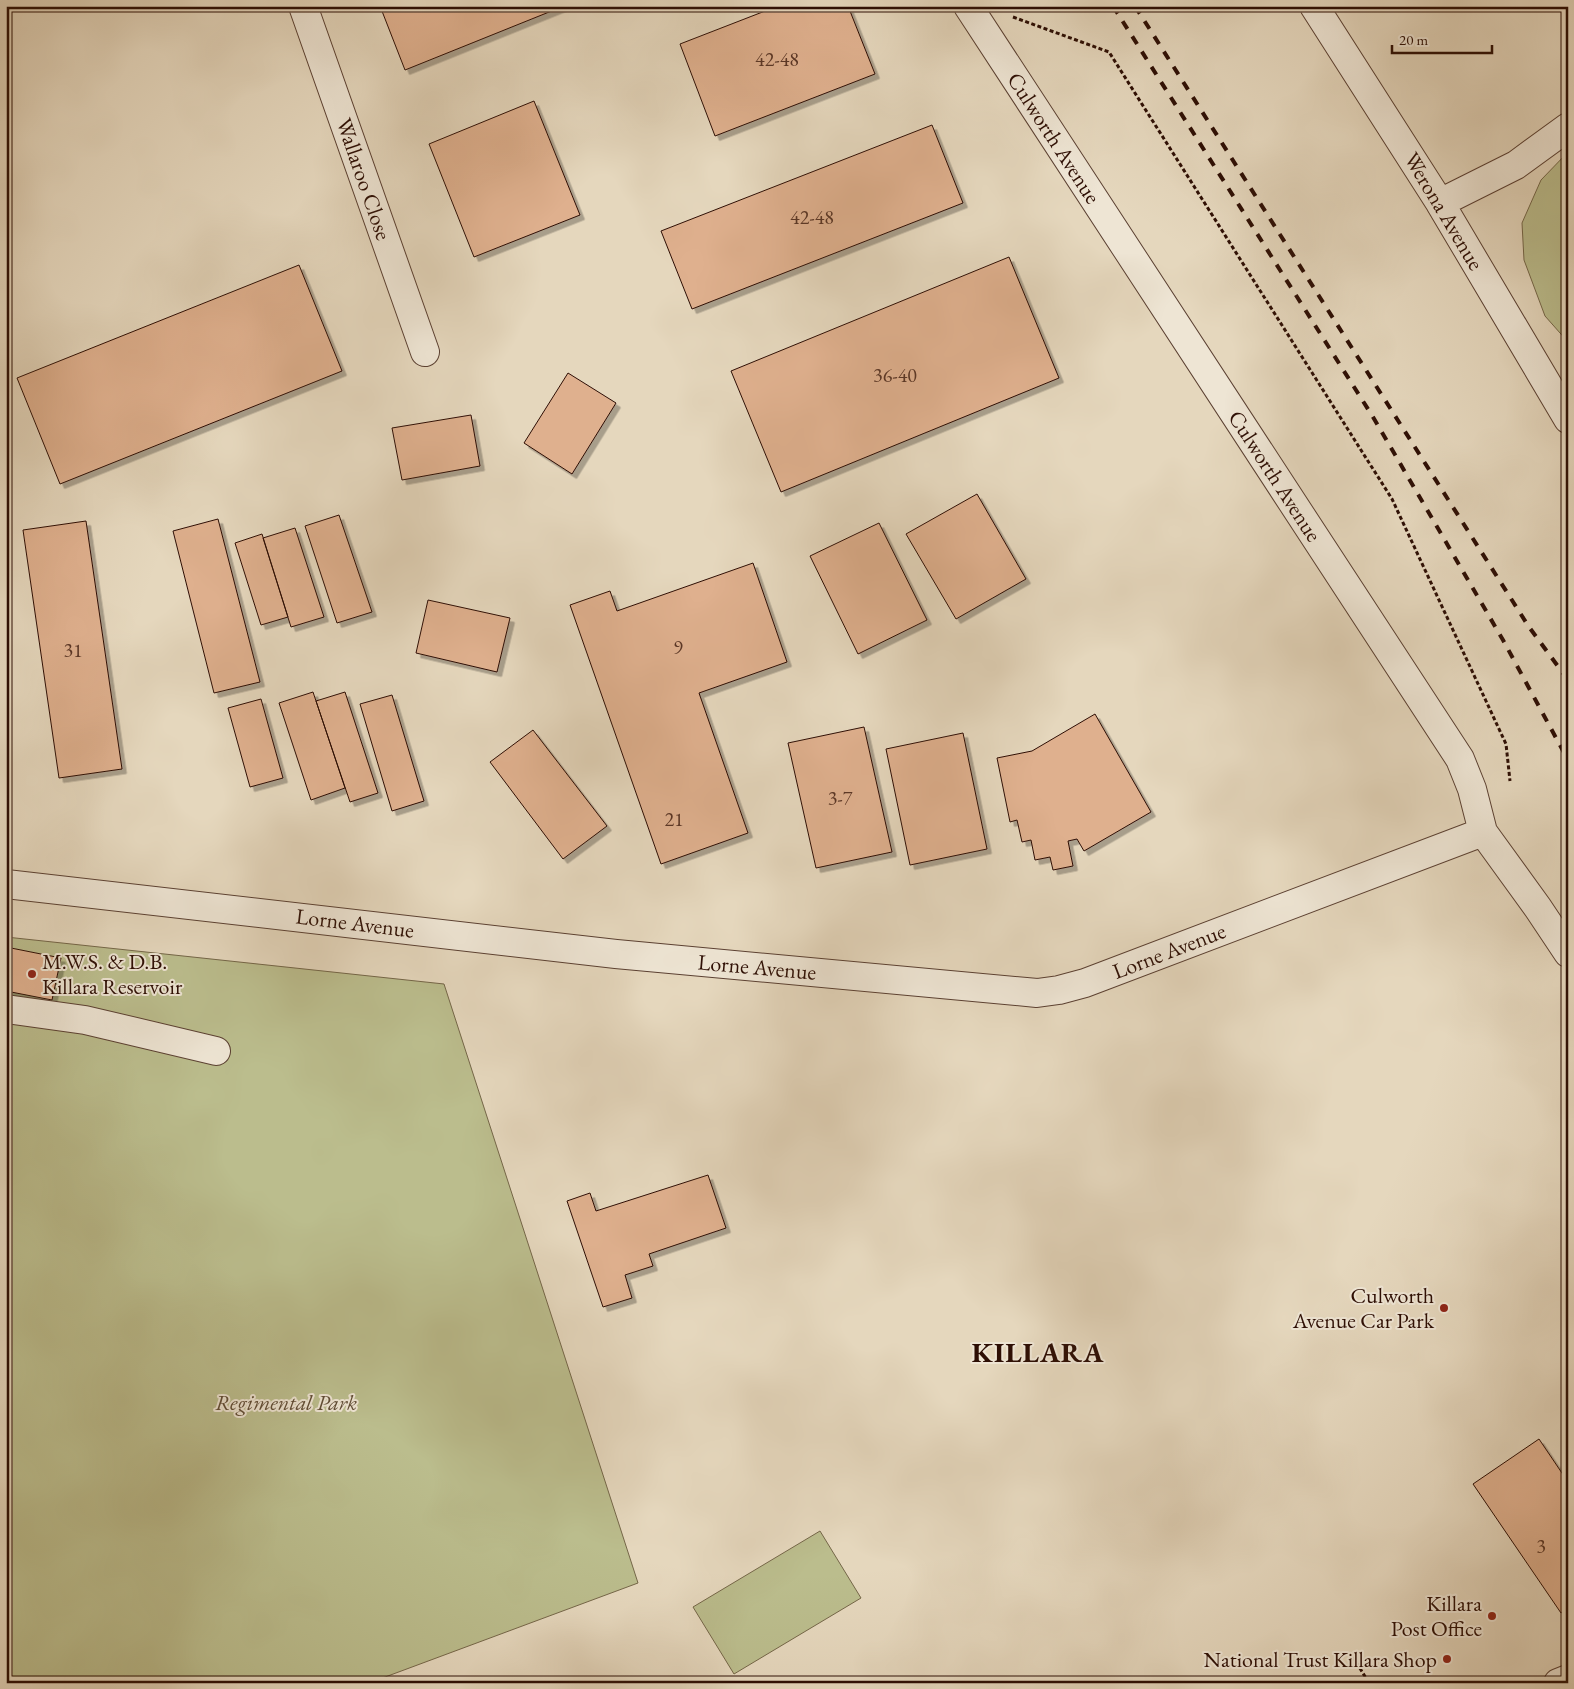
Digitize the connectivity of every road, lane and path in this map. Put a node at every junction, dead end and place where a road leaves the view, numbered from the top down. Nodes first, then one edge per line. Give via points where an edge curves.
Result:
1 (303, 6) edge
2 (968, 6) edge
3 (1314, 6) edge
4 (1009, 16) dead end
5 (1568, 127) edge
6 (1440, 202) junction
7 (424, 352) dead end
8 (1568, 419) edge
9 (1510, 781) dead end
10 (1483, 832) junction
11 (6, 884) edge
12 (1568, 953) edge
13 (6, 1009) edge
14 (216, 1050) dead end
15 (1353, 1657) dead end
16 (1568, 1679) edge
17 (1369, 1683) edge
18 (1558, 1683) edge

1 - 7 street, Wallaroo Close
2 - 10 street, Culworth Avenue via 1460,759
3 - 6 street, Werona Avenue
4 - 9 path via 1109,52 1392,499 1506,744
5 - 6 street via 1516,165
6 - 8 street, Werona Avenue
10 - 11 street, Lorne Avenue via 1085,983 1038,993 616,954
10 - 12 street, Culworth Avenue
13 - 14 street via 85,1020
15 - 17 path
16 - 18 street

